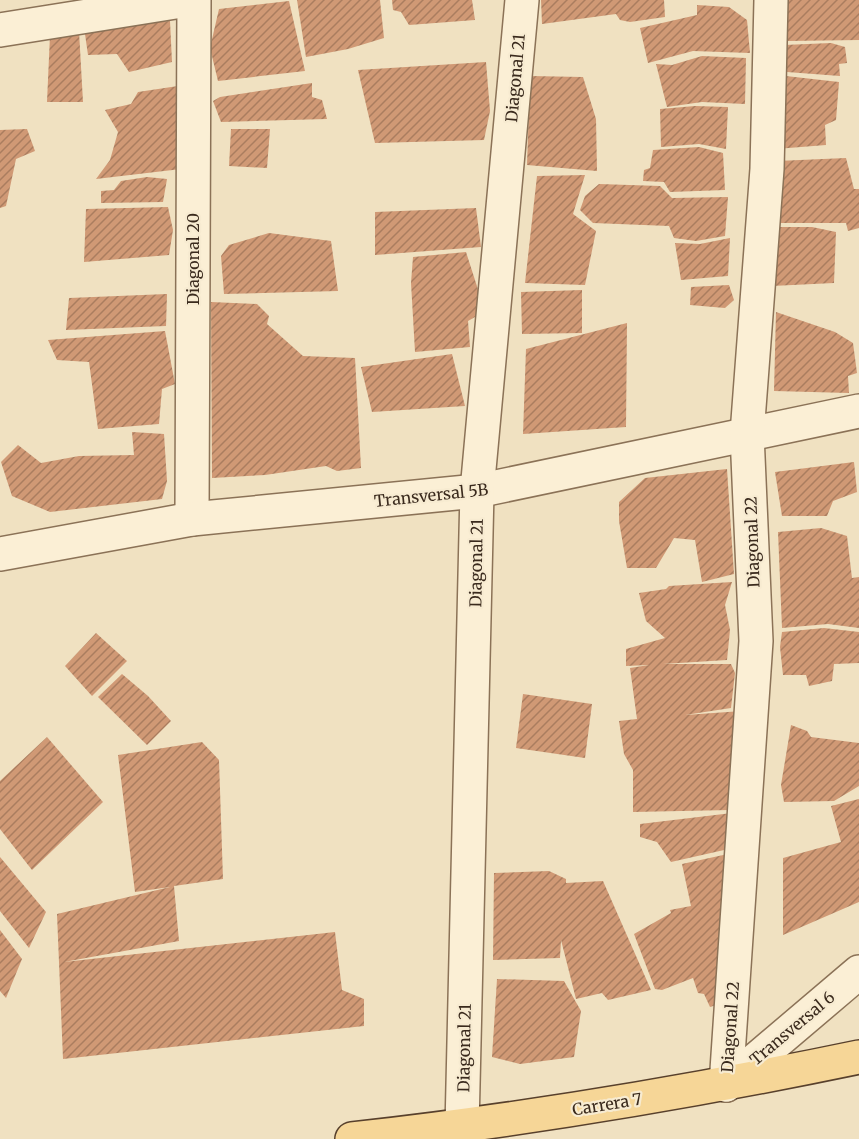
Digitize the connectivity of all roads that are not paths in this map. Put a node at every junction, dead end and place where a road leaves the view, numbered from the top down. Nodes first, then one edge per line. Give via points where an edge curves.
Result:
1 (188, 0) edge
2 (194, 0) edge
3 (522, 0) edge
4 (771, 0) edge
5 (0, 30) edge
6 (859, 411) edge
7 (747, 434) junction
8 (477, 491) junction
9 (192, 519) junction
10 (0, 554) edge
11 (859, 972) edge
12 (859, 1057) edge
13 (726, 1085) junction
14 (462, 1127) junction
15 (352, 1139) edge

1 - 5 street
2 - 9 street, Diagonal 20
3 - 8 street, Diagonal 21
4 - 7 street, Diagonal 22 via 767,169
6 - 7 street, Transversal 5B
7 - 8 street, Transversal 5B
7 - 13 street, Diagonal 22 via 756,641
8 - 9 street, Transversal 5B
8 - 14 street, Diagonal 21
9 - 10 street, Transversal 5B
11 - 13 street, Transversal 6
12 - 13 main road, Carrera 7
13 - 14 main road, Carrera 7
14 - 15 main road, Carrera 7

